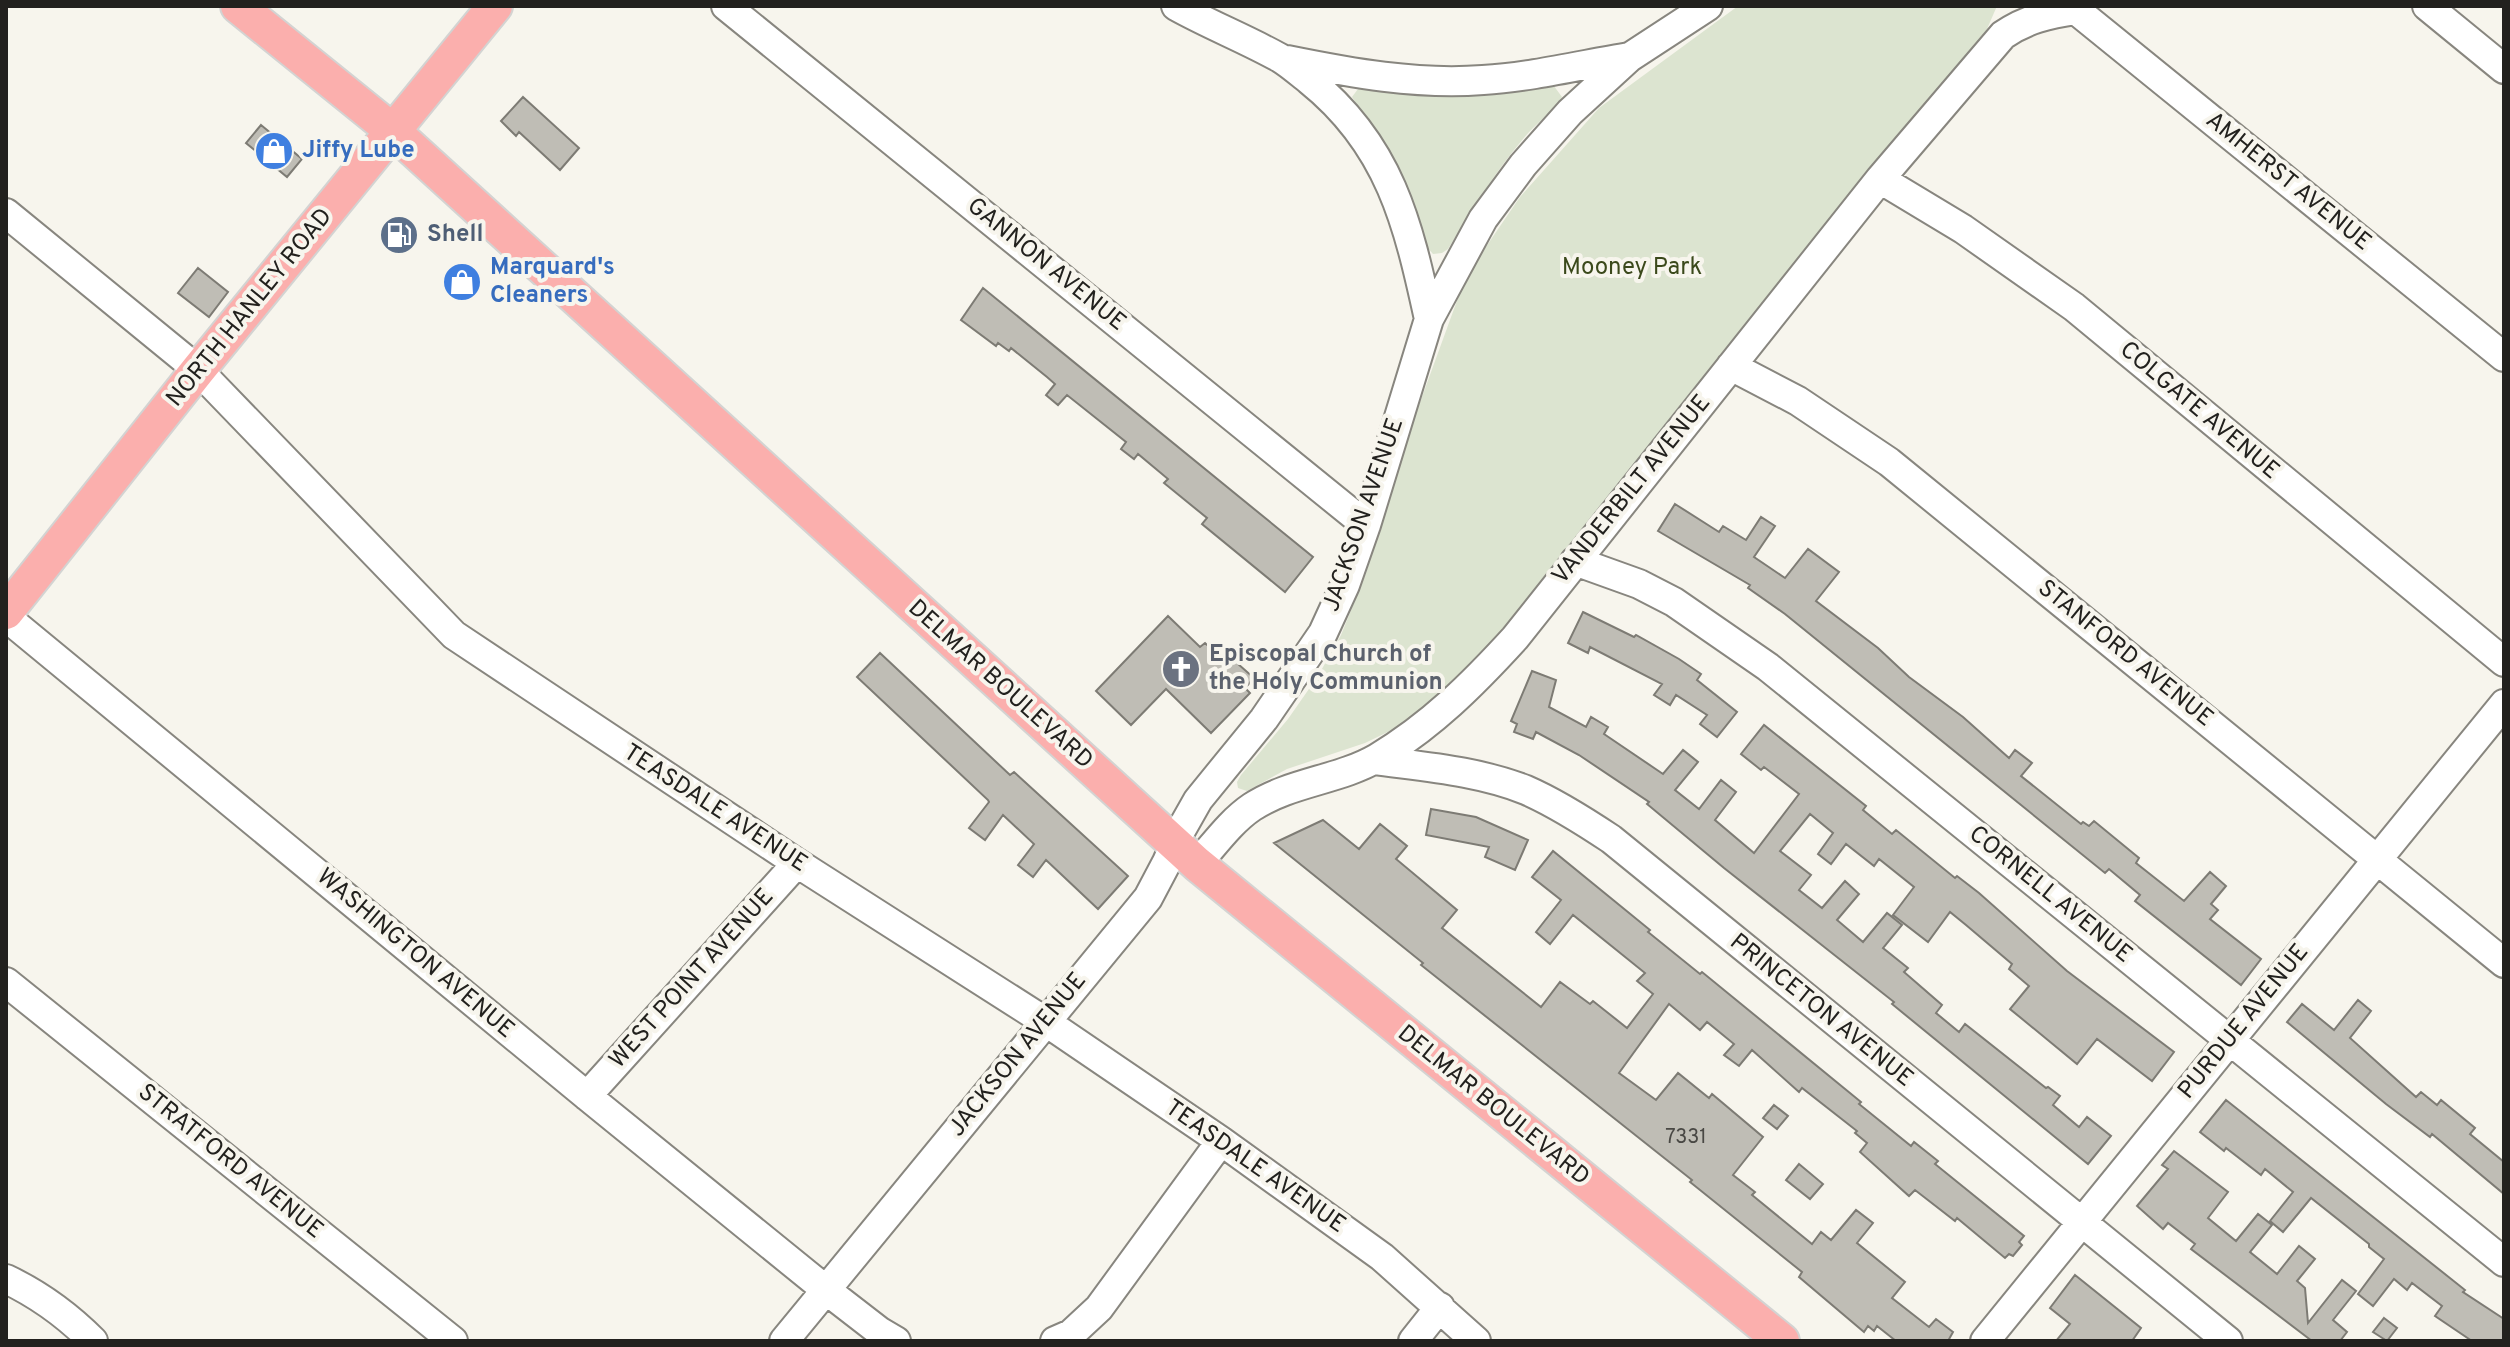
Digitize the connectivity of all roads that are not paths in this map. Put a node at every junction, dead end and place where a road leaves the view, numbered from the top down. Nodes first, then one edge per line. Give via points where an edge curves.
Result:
1 (238, 6) edge
2 (495, 6) edge
3 (726, 6) edge
4 (1176, 6) edge
5 (1708, 6) edge
6 (2008, 6) edge
7 (2427, 6) edge
8 (2074, 8) edge
9 (2003, 35) junction
10 (1630, 57) junction
11 (1282, 59) junction
12 (2504, 69) edge
13 (394, 132) junction
14 (1880, 179) junction
15 (6, 213) edge
16 (1429, 319) junction
17 (2504, 357) edge
18 (1731, 366) junction
19 (198, 370) junction
20 (1366, 525) junction
21 (1575, 561) junction
22 (6, 614) edge
23 (2504, 662) edge
24 (2504, 704) edge
25 (1374, 760) junction
26 (1186, 854) junction
27 (2377, 861) junction
28 (797, 863) junction
29 (2504, 963) edge
30 (6, 982) edge
31 (1046, 1022) junction
32 (2229, 1040) junction
33 (587, 1096) junction
34 (1221, 1141) junction
35 (2081, 1223) junction
36 (2504, 1262) edge
37 (6, 1279) edge
38 (826, 1290) junction
39 (1440, 1307) junction
40 (93, 1341) edge
41 (453, 1341) edge
42 (784, 1341) edge
43 (896, 1341) edge
44 (1055, 1341) edge
45 (1413, 1341) edge
46 (1476, 1341) edge
47 (1782, 1341) edge
48 (1985, 1341) edge
49 (2228, 1341) edge

1 - 13 main road, DELMAR BOULEVARD
2 - 13 main road, NORTH HANLEY ROAD
3 - 20 street, GANNON AVENUE
4 - 11 street
5 - 10 street, JACKSON AVENUE
6 - 9 street
7 - 12 street
8 - 9 street, VANDERBILT AVENUE via 2019,24
8 - 17 street, AMHERST AVENUE
9 - 14 street, VANDERBILT AVENUE
10 - 11 street via 1517,76 1444,81 1365,75
10 - 16 street, JACKSON AVENUE via 1523,165 1483,219
11 - 16 street via 1332,98 1364,136 1411,237
13 - 19 main road, NORTH HANLEY ROAD
13 - 26 main road, DELMAR BOULEVARD
14 - 18 street, VANDERBILT AVENUE
14 - 23 street, COLGATE AVENUE via 2074,307
15 - 19 street, TEASDALE AVENUE
16 - 20 street, JACKSON AVENUE
18 - 21 street, VANDERBILT AVENUE
18 - 27 street, STANFORD AVENUE via 1798,401 1889,462
19 - 22 main road, NORTH HANLEY ROAD
19 - 28 street, TEASDALE AVENUE via 454,635
20 - 26 street, JACKSON AVENUE via 1323,633 1264,719 1198,800
21 - 25 street, VANDERBILT AVENUE via 1473,685 1430,723
21 - 32 street, CORNELL AVENUE via 1674,602 1768,667
22 - 33 street, WASHINGTON AVENUE
24 - 27 street, PURDUE AVENUE
25 - 26 street, VANDERBILT AVENUE via 1279,793
25 - 35 street, PRINCETON AVENUE via 1462,772 1525,790 1574,814
26 - 31 street, JACKSON AVENUE
26 - 47 main road, DELMAR BOULEVARD
27 - 29 street, STANFORD AVENUE
27 - 32 street, PURDUE AVENUE
28 - 31 street, TEASDALE AVENUE
28 - 33 street, WEST POINT AVENUE
30 - 41 street, STRATFORD AVENUE
31 - 34 street, TEASDALE AVENUE
31 - 38 street, JACKSON AVENUE
32 - 35 street, PURDUE AVENUE
32 - 36 street, CORNELL AVENUE
33 - 38 street, WASHINGTON AVENUE
34 - 39 street, TEASDALE AVENUE via 1382,1257
34 - 44 street via 1099,1308
35 - 48 street, PURDUE AVENUE
35 - 49 street, PRINCETON AVENUE
37 - 40 street via 67,1315
38 - 42 street, JACKSON AVENUE
38 - 43 street, WASHINGTON AVENUE
39 - 45 street
39 - 46 street, TEASDALE AVENUE

